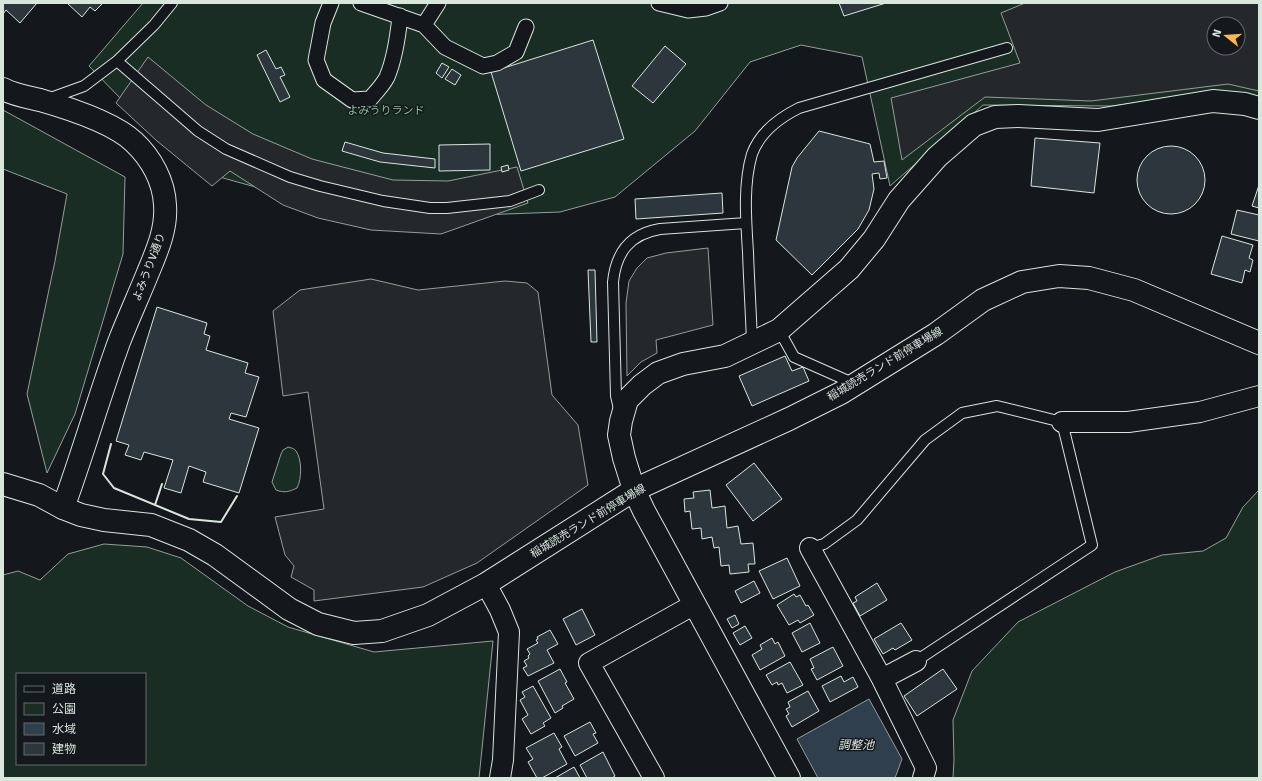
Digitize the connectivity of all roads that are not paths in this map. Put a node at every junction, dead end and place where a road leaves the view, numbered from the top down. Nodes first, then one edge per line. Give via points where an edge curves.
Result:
1 (172, 3) edge
2 (331, 3) edge
3 (361, 3) edge
4 (438, 3) edge
5 (659, 3) edge
6 (720, 3) edge
7 (400, 16) junction
8 (424, 25) junction
9 (526, 27) dead end
10 (1006, 48) dead end
11 (117, 60) junction
12 (3, 89) edge
13 (42, 101) junction
14 (1259, 108) edge
15 (539, 190) dead end
16 (746, 223) junction
17 (779, 330) junction
18 (752, 343) junction
19 (1259, 343) edge
20 (856, 384) junction
21 (1259, 396) edge
22 (621, 421) junction
23 (1062, 422) junction
24 (3, 484) edge
25 (634, 490) junction
26 (63, 508) junction
27 (810, 548) joint
28 (486, 584) junction
29 (695, 604) junction
30 (916, 661) joint
31 (882, 679) junction
32 (500, 778) edge
33 (654, 778) edge
34 (789, 778) edge
35 (923, 778) edge

1 - 11 lane via 154,25
2 - 7 street via 323,23 316,60 324,80 352,100 370,99 387,77 398,39
3 - 7 street
4 - 8 street
5 - 6 street via 688,10
7 - 8 street
8 - 9 street via 445,47 483,66 497,63 516,52
10 - 16 lane via 799,108 781,117 764,133 753,153 747,177
11 - 13 lane via 84,86
11 - 15 lane via 198,131 226,149 290,177 383,201 436,208 510,201
12 - 13 street, よみうりV通り
13 - 26 street, よみうりV通り via 90,117 133,141 147,156 157,174 163,188 165,206 165,224 158,248 119,342
14 - 17 street via 1213,101 1098,120 1018,116 995,117 974,125 937,157 899,200 874,239 849,269
16 - 18 lane
16 - 22 lane via 660,228 648,231 632,240 617,258 612,282 616,396
17 - 18 street
17 - 20 lane via 794,357
18 - 22 street via 725,356 683,364 658,373 627,400
19 - 20 street, 稲城読売ランド前停車場線 via 1134,290 1089,278 1058,276 1022,282 983,300 936,334
20 - 25 street, 稲城読売ランド前停車場線 via 789,419
21 - 23 street via 1200,412 1128,422
22 - 25 street via 619,435
23 - 27 lane via 997,406 962,413 925,440 857,520 824,544
23 - 30 lane via 1092,545
24 - 26 street, 稲城読売ランド前停車場線 via 39,495
25 - 28 street, 稲城読売ランド前停車場線
25 - 29 street
26 - 28 street, 稲城読売ランド前停車場線 via 104,520 151,525 189,540 203,547 289,609 318,624 354,633 382,631 428,615
27 - 31 street
28 - 32 street via 508,632 504,753
29 - 33 street via 589,663
29 - 34 street
30 - 31 street
31 - 35 street via 926,768

